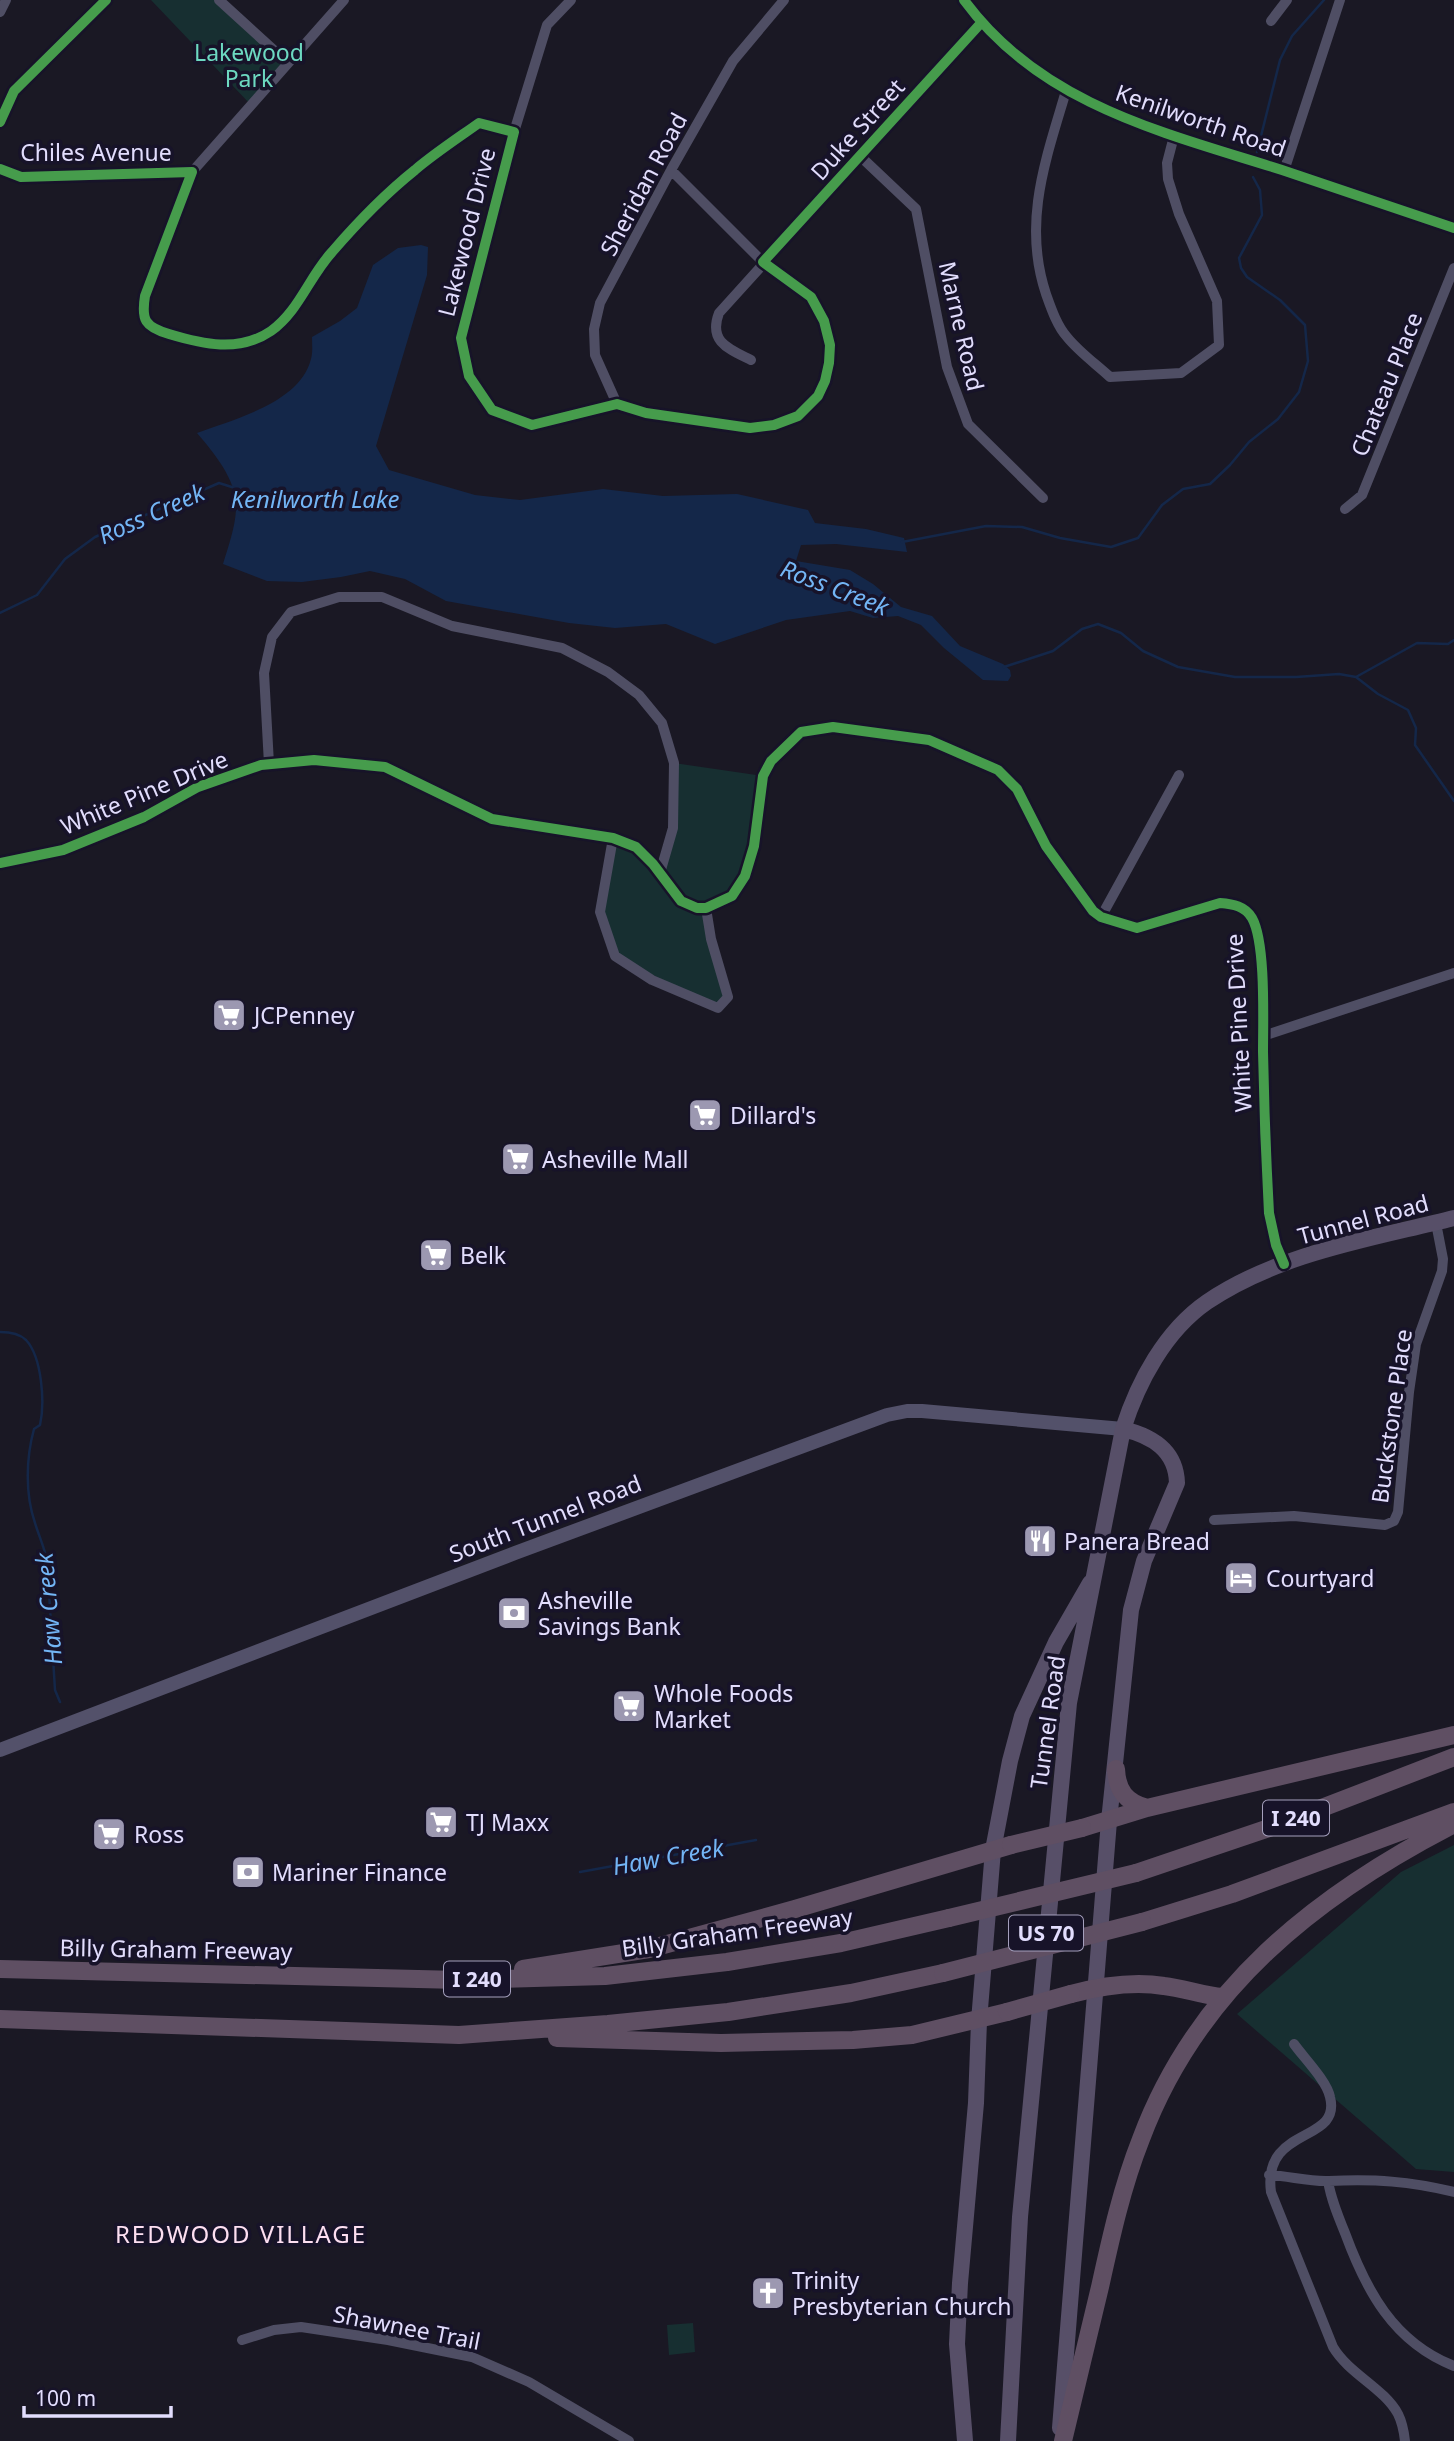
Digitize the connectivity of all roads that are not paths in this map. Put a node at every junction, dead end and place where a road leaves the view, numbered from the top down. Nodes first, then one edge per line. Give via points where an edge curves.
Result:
1 (6, 0) edge
2 (106, 0) edge
3 (219, 0) edge
4 (344, 0) edge
5 (570, 0) edge
6 (784, 0) edge
7 (964, 0) edge
8 (1287, 0) edge
9 (1340, 0) edge
10 (0, 12) edge
11 (1271, 21) dead end
12 (981, 23) junction
13 (288, 63) junction
14 (1066, 91) junction
15 (0, 122) edge
16 (514, 132) junction
17 (1174, 136) junction
18 (860, 156) junction
19 (0, 169) edge
20 (671, 170) junction
21 (1284, 171) junction
22 (192, 172) junction
23 (1454, 228) edge
24 (763, 262) junction
25 (1454, 268) edge
26 (751, 360) dead end
27 (617, 404) junction
28 (1043, 498) dead end
29 (1345, 509) dead end
30 (269, 764) junction
31 (1179, 775) dead end
32 (613, 838) junction
33 (0, 863) edge
34 (660, 873) junction
35 (706, 908) junction
36 (1101, 917) junction
37 (1454, 973) edge
38 (1264, 1036) junction
39 (1454, 1218) edge
40 (1436, 1223) junction
41 (1284, 1264) junction
42 (1123, 1429) junction
43 (1214, 1520) dead end
44 (1095, 1575) junction
45 (1454, 1735) edge
46 (0, 1750) edge
47 (1454, 1756) edge
48 (1116, 1769) junction
49 (1147, 1808) junction
50 (1454, 1812) edge
51 (1109, 1821) junction
52 (1454, 1824) edge
53 (993, 1850) junction
54 (0, 1969) edge
55 (459, 1980) junction
56 (1096, 1987) junction
57 (1223, 1997) junction
58 (0, 2019) edge
59 (979, 2021) junction
60 (459, 2035) junction
61 (1294, 2044) dead end
62 (1269, 2175) junction
63 (1328, 2181) junction
64 (1454, 2192) edge
65 (243, 2340) dead end
66 (1454, 2366) edge
67 (629, 2441) edge
68 (965, 2441) edge
69 (1008, 2441) edge
70 (1061, 2441) edge
71 (1405, 2441) edge

1 - 10 street
2 - 15 street, Chiles Avenue via 14,91
3 - 13 street
4 - 13 street, Lakewood Drive
5 - 16 street via 547,25
6 - 20 street, Sheridan Road via 733,61
7 - 12 street, Kenilworth Road
8 - 11 street
9 - 21 street
12 - 14 street, Kenilworth Road via 1018,58
12 - 18 street, Duke Street
13 - 22 street, Lakewood Drive
14 - 17 street, Kenilworth Road
14 - 17 street via 1039,185 1040,276 1066,336 1110,377 1181,373 1219,345 1217,301 1168,179
16 - 22 street, Lakewood Drive via 479,123 414,170 317,268 295,309 270,332 242,344 205,344 156,330 142,313
16 - 27 street, Lakewood Drive via 461,338 469,376 492,410 532,425
17 - 21 street, Kenilworth Road
18 - 24 street, Duke Street
18 - 28 street, Marne Road via 916,209 947,367 968,424
19 - 22 street, Chiles Avenue via 21,177
20 - 24 street
20 - 27 street, Sheridan Road via 600,303 595,355
21 - 23 street, Kenilworth Road
24 - 26 street, Duke Street via 719,313 715,325 716,336
24 - 27 street via 811,297 824,321 829,363 818,396 805,409 774,425 750,428 646,413
25 - 29 street, Chateau Place via 1362,495
30 - 32 street, White Pine Drive via 314,760 385,767 492,819
30 - 33 street, White Pine Drive via 198,787 144,817 63,850
30 - 34 street via 264,673 272,637 291,612 339,597 382,597 452,626 562,648 639,695 662,723 674,763 673,828
31 - 36 street
32 - 34 street, White Pine Drive via 636,847
32 - 35 street via 600,912 615,956 652,981 718,1008 728,997
34 - 35 street, White Pine Drive via 681,901
35 - 36 street via 732,896 745,876 754,846 763,776 771,761 801,732 833,727 929,740 998,770 1017,789 1046,846
36 - 38 street, White Pine Drive via 1137,928 1220,904 1244,909 1259,936
37 - 38 street
38 - 41 street, White Pine Drive via 1269,1213
39 - 40 main road, Tunnel Road / US 70
40 - 41 main road, Tunnel Road / US 70
40 - 43 street, Buckstone Place via 1442,1271 1416,1344 1394,1521 1385,1525 1294,1516
41 - 42 main road, Tunnel Road / US 70 via 1206,1303 1177,1330 1140,1384
42 - 44 main road, Tunnel Road / US 70
42 - 46 main road, South Tunnel Road via 922,1411 887,1415
42 - 48 main road via 1167,1450 1177,1483 1135,1588
44 - 53 main road via 1056,1642 1022,1716
44 - 69 main road, Tunnel Road / US 70 via 1069,1703 1020,2217
45 - 49 highway
47 - 55 highway, Billy Graham Freeway / I 240, bridge via 1275,1826 1136,1873 841,1944 605,1976
48 - 49 highway via 1121,1792 1133,1804
48 - 51 main road
49 - 51 highway
50 - 60 highway, I 240, bridge via 1232,1894 943,1973 729,2012
51 - 53 highway, bridge
51 - 56 main road
52 - 57 highway via 1384,1862 1310,1913
53 - 55 highway via 649,1949
53 - 59 main road
54 - 55 highway, Billy Graham Freeway / I 240
56 - 57 highway via 1166,1986
56 - 59 highway, bridge
56 - 70 main road
57 - 70 highway via 1180,2056 1141,2136 1116,2217
58 - 60 highway, I 240
59 - 60 highway via 912,2035 853,2040 721,2043
59 - 68 main road via 957,2344
61 - 62 street via 1330,2095 1331,2107 1325,2122 1285,2146
62 - 63 street
62 - 71 street via 1275,2204 1333,2347 1347,2366 1393,2407
63 - 64 street via 1412,2182
63 - 66 street via 1371,2295 1404,2334
65 - 67 street, Shawnee Trail via 301,2327 472,2357 529,2382

